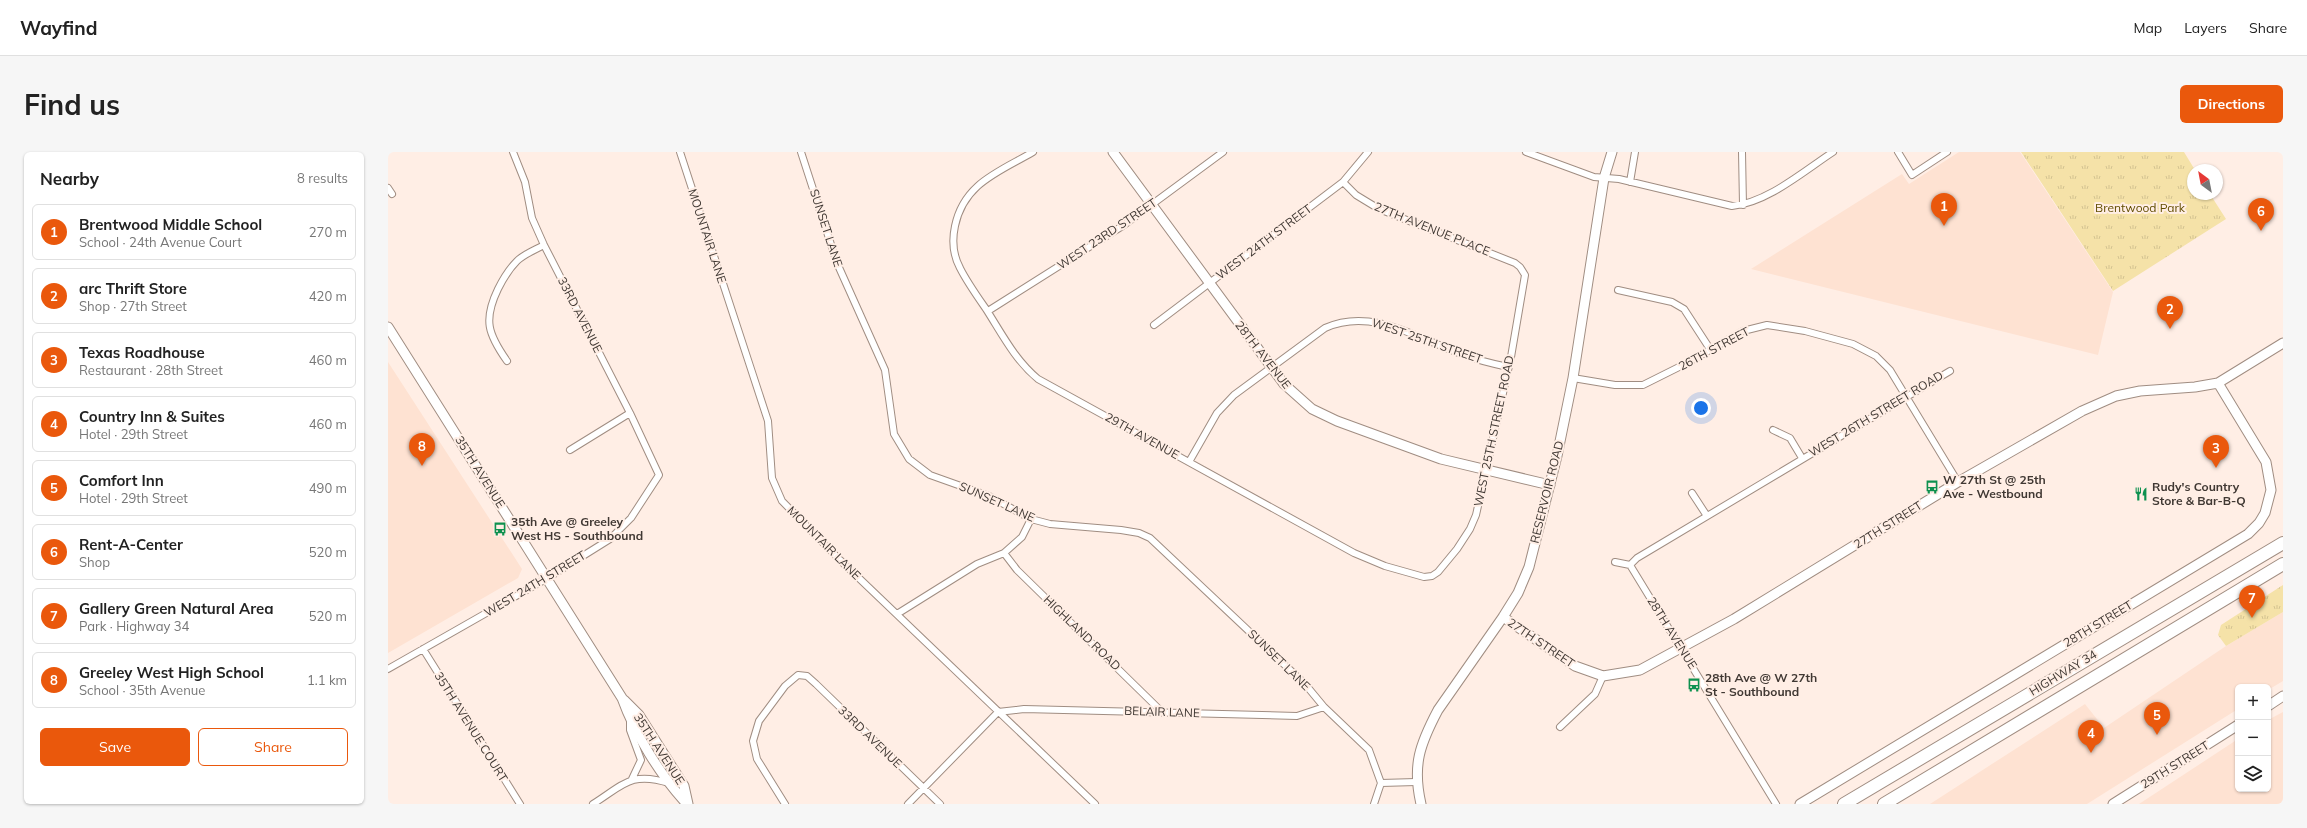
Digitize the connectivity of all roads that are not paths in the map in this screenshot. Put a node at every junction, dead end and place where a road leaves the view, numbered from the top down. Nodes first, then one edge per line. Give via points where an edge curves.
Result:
1 (513, 152) edge
2 (680, 152) edge
3 (801, 152) edge
4 (1033, 152) edge
5 (1112, 152) edge
6 (1223, 152) edge
7 (1368, 152) edge
8 (1526, 152) edge
9 (1612, 152) edge
10 (1636, 152) edge
11 (1742, 152) edge
12 (1833, 152) edge
13 (1898, 152) edge
14 (1947, 152) edge
15 (1604, 178) junction
16 (1343, 182) junction
17 (1630, 182) junction
18 (388, 188) edge
19 (392, 194) dead end
20 (1743, 205) junction
21 (1150, 206) junction
22 (544, 245) junction
23 (1524, 272) joint
24 (1209, 284) junction
25 (1618, 290) dead end
26 (988, 312) junction
27 (1154, 326) dead end
28 (388, 327) edge
29 (2283, 343) edge
30 (1710, 349) junction
31 (507, 361) dead end
32 (1271, 368) junction
33 (1508, 368) junction
34 (1950, 371) dead end
35 (1573, 378) junction
36 (2218, 383) junction
37 (1906, 396) junction
38 (630, 413) junction
39 (1774, 430) dead end
40 (570, 450) dead end
41 (1802, 458) junction
42 (1189, 462) junction
43 (1486, 469) junction
44 (659, 475) joint
45 (1958, 482) junction
46 (1550, 485) junction
47 (1692, 493) dead end
48 (1707, 516) junction
49 (1031, 519) junction
50 (2283, 534) edge
51 (2283, 543) edge
52 (1004, 553) junction
53 (2252, 561) junction
54 (1615, 562) dead end
55 (2283, 564) edge
56 (1630, 565) junction
57 (2283, 570) edge
58 (1432, 576) joint
59 (547, 578) junction
60 (2250, 584) junction
61 (897, 614) junction
62 (1503, 617) junction
63 (423, 649) junction
64 (1682, 649) junction
65 (388, 669) edge
66 (1603, 676) junction
67 (2283, 696) edge
68 (622, 698) junction
69 (2271, 704) edge
70 (1324, 707) junction
71 (998, 712) junction
72 (1162, 712) junction
73 (630, 722) junction
74 (1560, 727) dead end
75 (2235, 727) edge
76 (632, 779) junction
77 (1416, 782) junction
78 (670, 783) junction
79 (1381, 783) junction
80 (924, 788) junction
81 (520, 804) edge
82 (593, 804) edge
83 (687, 804) edge
84 (785, 804) edge
85 (908, 804) edge
86 (940, 804) edge
87 (1095, 804) edge
88 (1374, 804) edge
89 (1421, 804) edge
90 (1776, 804) edge
91 (1800, 804) edge
92 (1844, 804) edge
93 (1884, 804) edge
94 (2113, 804) edge

1 - 22 street, 33RD AVENUE via 525,182 532,218
2 - 61 street, MOUNTAIR LANE via 768,421 775,490 790,511
3 - 49 street, SUNSET LANE via 837,263 885,370 893,428 904,454 930,475 989,496
4 - 26 street, 29TH AVENUE via 980,184 963,202 954,230 954,251 960,268
5 - 21 street, 28TH AVENUE
6 - 21 street, WEST 23RD STREET
7 - 16 street, WEST 24TH STREET
8 - 15 street via 1594,177
9 - 15 street, RESERVOIR ROAD
10 - 17 street
11 - 20 street
12 - 20 street via 1759,199
13 - 14 street via 1912,175
15 - 17 street
15 - 35 street, RESERVOIR ROAD
16 - 23 street, 27TH AVENUE PLACE via 1356,195 1379,209 1515,263
16 - 24 street, WEST 24TH STREET
17 - 20 street via 1727,206
18 - 19 street
21 - 24 street, 28TH AVENUE
21 - 26 street, WEST 23RD STREET
22 - 31 street via 518,260 508,271 490,308 488,322 494,340
22 - 38 street, 33RD AVENUE
23 - 33 street, WEST 25TH STREET ROAD
24 - 27 street, WEST 24TH STREET
24 - 32 street, 28TH AVENUE
25 - 30 street via 1672,302 1684,309
26 - 42 street, 29TH AVENUE via 1018,360 1038,379
28 - 59 street, 35TH AVENUE
29 - 36 street, 27TH STREET
30 - 35 street, 26TH STREET via 1643,385 1615,385
30 - 37 street, 26TH STREET via 1754,327 1767,325 1805,331 1865,348 1890,370
32 - 33 street, WEST 25TH STREET via 1325,328 1336,323 1357,320 1374,321 1466,356
32 - 42 street, WEST 25TH STREET via 1234,395 1221,409
32 - 43 street, 28TH AVENUE via 1298,398 1325,416 1422,453
33 - 43 street, WEST 25TH STREET ROAD
34 - 37 street, WEST 26TH STREET ROAD
35 - 46 street, RESERVOIR ROAD
36 - 45 street, 27TH STREET via 2140,391 2099,403
36 - 91 street, 28TH STREET via 2266,462 2271,490 2259,523 2248,534
37 - 41 street, WEST 26TH STREET ROAD
37 - 45 street, 26TH STREET
38 - 40 street
38 - 44 street, 33RD AVENUE
39 - 41 street, WEST 26TH STREET ROAD via 1790,438
41 - 48 street, WEST 26TH STREET ROAD
42 - 58 street, 29TH AVENUE via 1354,553 1411,574
43 - 46 street, 28TH AVENUE
43 - 58 street, WEST 25TH STREET ROAD via 1476,515 1470,529 1445,565
44 - 59 street, WEST 24TH STREET via 631,518 610,538
45 - 64 street, 27TH STREET
46 - 62 street, RESERVOIR ROAD via 1524,582
47 - 48 street
48 - 56 street, WEST 26TH STREET ROAD via 1637,558
49 - 52 street via 1022,537
49 - 70 street, SUNSET LANE via 1050,524 1121,530 1150,538 1305,684
50 - 53 highway via 2264,546
51 - 53 highway, HIGHWAY 34
52 - 61 street via 977,564
52 - 72 street, HIGHLAND ROAD via 1017,570
53 - 92 highway, HIGHWAY 34
54 - 56 street
55 - 60 highway, HIGHWAY 34
56 - 64 street, 28TH AVENUE
57 - 60 highway
59 - 63 street, WEST 24TH STREET
59 - 68 street, 35TH AVENUE
60 - 93 highway, HIGHWAY 34
61 - 71 street, MOUNTAIR LANE
62 - 66 street, 27TH STREET via 1567,662
62 - 77 street, RESERVOIR ROAD via 1438,710 1422,746
63 - 65 street, WEST 24TH STREET
63 - 81 street, 35TH AVENUE COURT
64 - 66 street, 27TH STREET via 1640,670
64 - 90 street, 28TH AVENUE
66 - 74 street via 1595,694
67 - 69 street
68 - 73 street, 35TH AVENUE
68 - 83 street, 35TH AVENUE via 639,715 684,786
70 - 72 street, BELAIR LANE via 1297,716
70 - 79 street, SUNSET LANE via 1369,750
71 - 72 street, BELAIR LANE via 1024,709
71 - 80 street
71 - 87 street, MOUNTAIR LANE
73 - 76 street via 630,730 641,760
73 - 78 street, 35TH AVENUE
75 - 94 street, 29TH STREET
76 - 78 street via 651,777
76 - 82 street
77 - 79 street
77 - 89 street, RESERVOIR ROAD
78 - 83 street, 35TH AVENUE
79 - 88 street
80 - 84 street, 33RD AVENUE via 816,684 807,676 798,675 786,686 760,721 753,741 757,759
80 - 85 street
80 - 86 street, 33RD AVENUE

